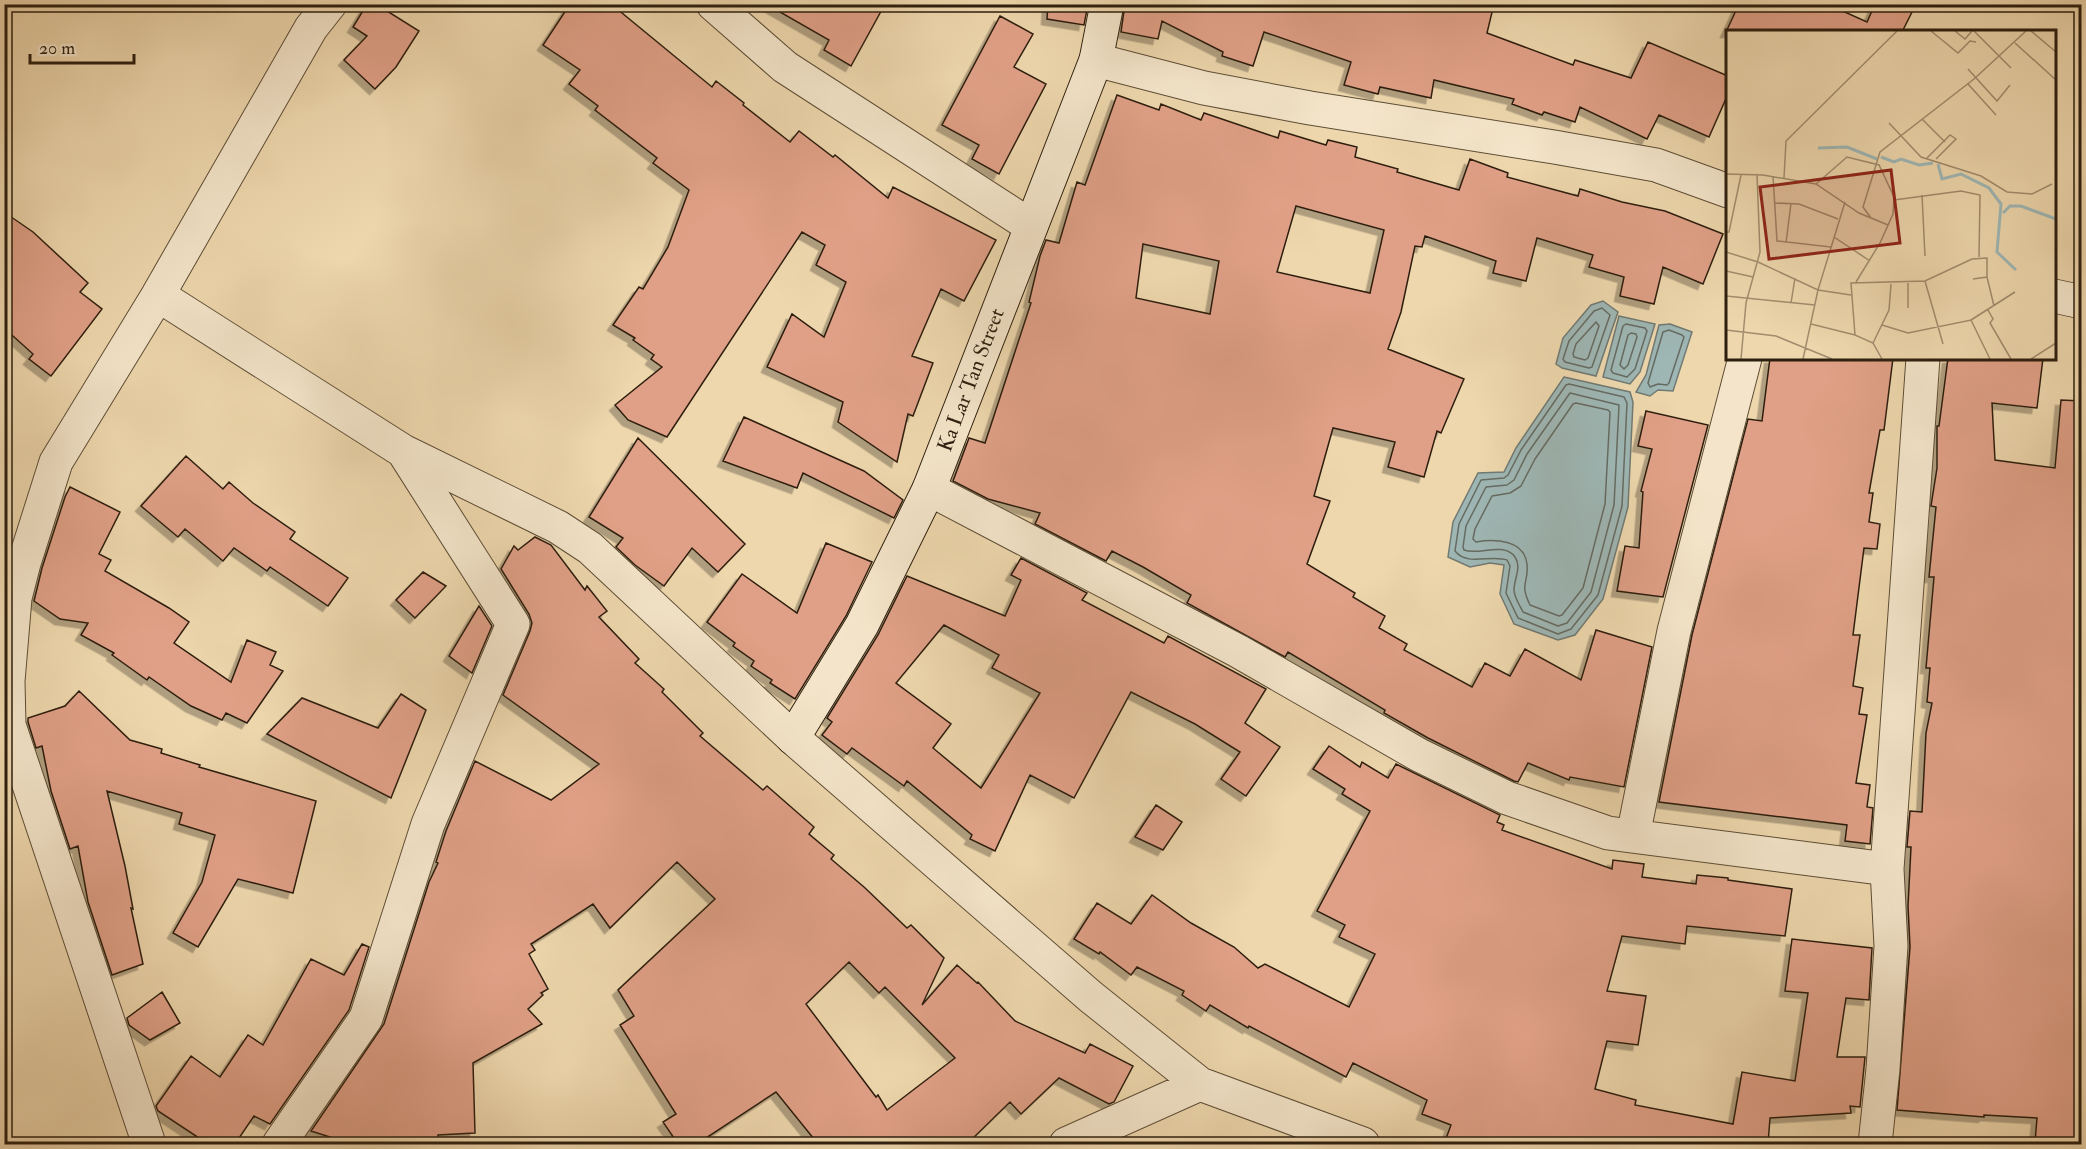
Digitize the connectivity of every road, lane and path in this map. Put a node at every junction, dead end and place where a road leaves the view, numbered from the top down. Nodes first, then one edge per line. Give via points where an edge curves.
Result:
1 (330, 4) edge
2 (713, 4) edge
3 (1107, 4) edge
4 (1095, 60) junction
5 (1726, 190) edge
6 (1031, 226) junction
7 (158, 295) junction
8 (2056, 296) edge
9 (2082, 302) edge
10 (1744, 360) edge
11 (1923, 360) edge
12 (403, 451) junction
13 (929, 489) junction
14 (6, 682) edge
15 (793, 738) junction
16 (1633, 836) junction
17 (1887, 869) junction
18 (1200, 1084) junction
19 (149, 1144) edge
20 (279, 1144) edge
21 (1066, 1144) edge
22 (1363, 1144) edge
23 (1875, 1144) edge

1 - 7 street via 311,28
2 - 6 street via 785,67
3 - 4 street, Ka Lar Tan Street
4 - 5 street via 1204,88 1310,108 1656,165
4 - 6 street, Ka Lar Tan Street
6 - 13 street, Ka Lar Tan Street
7 - 12 street
7 - 14 street via 56,462 15,598
8 - 9 street
10 - 16 street via 1674,631
11 - 17 street
12 - 15 street via 558,527 590,548
12 - 20 street via 513,624 429,824 366,1018
13 - 15 street, Ka Lar Tan Street via 862,625
13 - 16 street via 1238,651 1419,755 1507,798 1608,833
14 - 19 street via 9,725
15 - 18 street via 1091,997
16 - 17 street
17 - 23 street via 1891,946
18 - 21 street
18 - 22 street

